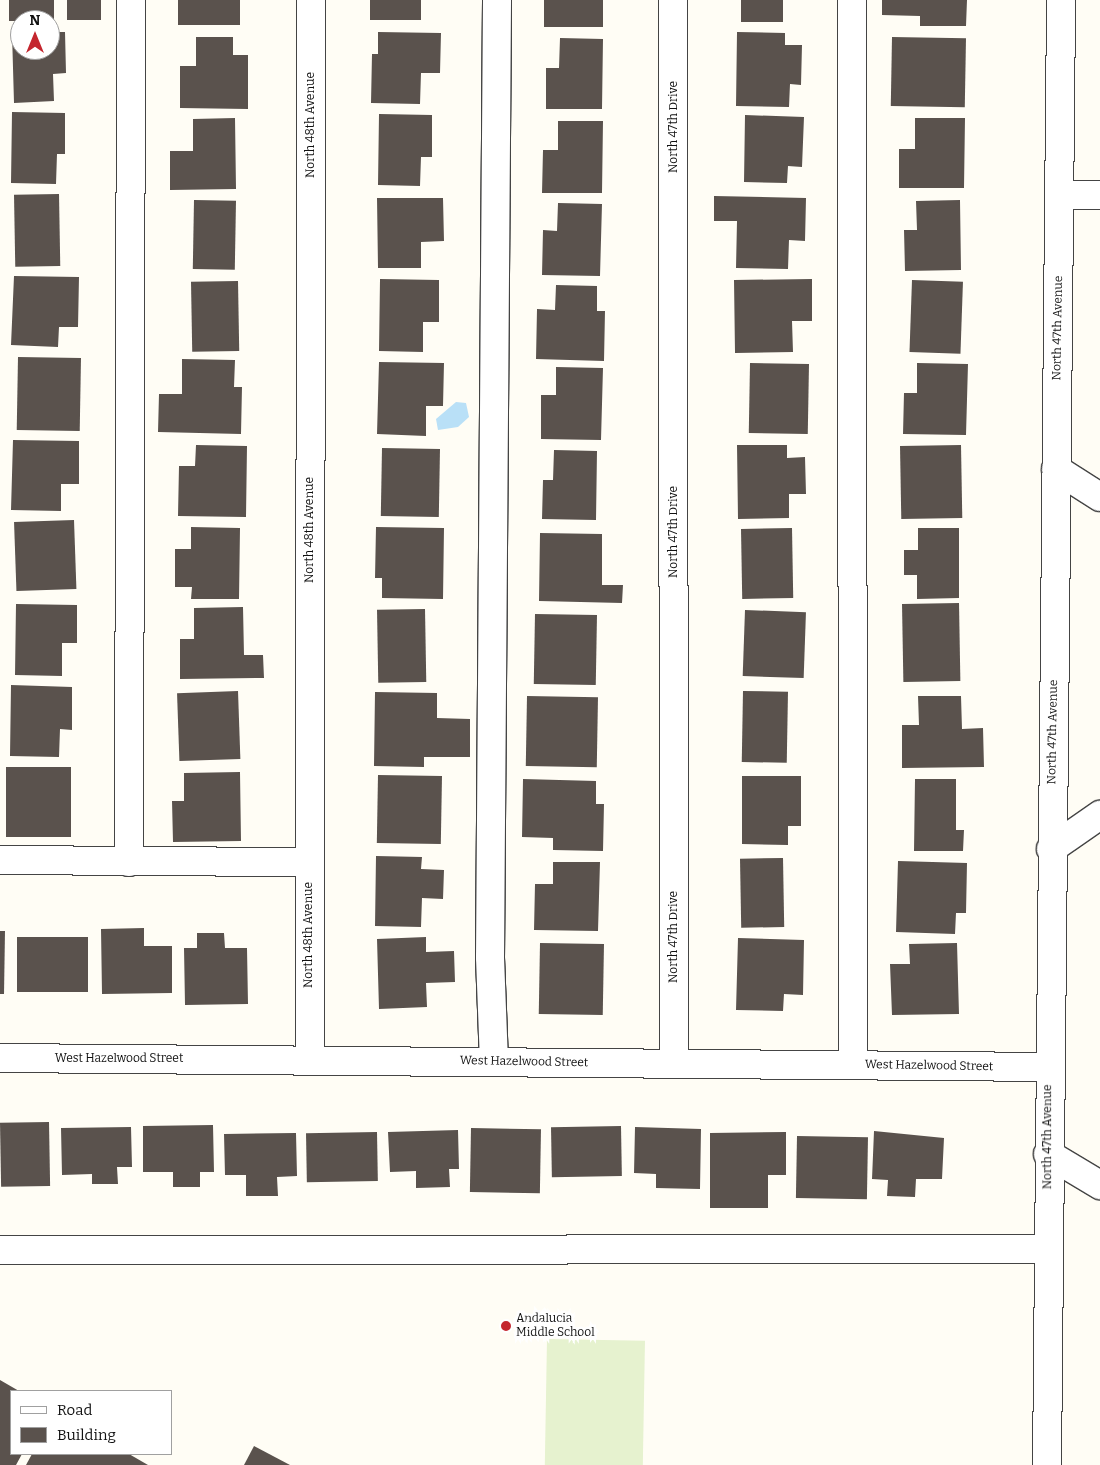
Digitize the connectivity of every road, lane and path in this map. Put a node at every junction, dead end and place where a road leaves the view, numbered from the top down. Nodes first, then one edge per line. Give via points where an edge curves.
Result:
1 (131, 0) edge
2 (311, 0) edge
3 (497, 0) edge
4 (673, 0) edge
5 (852, 0) edge
6 (1061, 0) edge
7 (1059, 195) junction
8 (1100, 196) edge
9 (1056, 469) junction
10 (1100, 497) edge
11 (1100, 815) edge
12 (1051, 849) junction
13 (0, 860) edge
14 (129, 862) junction
15 (309, 862) junction
16 (0, 1058) edge
17 (310, 1060) junction
18 (494, 1062) junction
19 (674, 1064) junction
20 (853, 1065) junction
21 (1048, 1067) junction
22 (1048, 1154) junction
23 (1100, 1185) edge
24 (1048, 1249) junction
25 (0, 1250) edge
26 (1047, 1465) edge

1 - 14 street
2 - 15 street, North 48th Avenue
3 - 18 street via 490,947
4 - 19 street, North 47th Drive
5 - 20 street
6 - 7 street, North 47th Avenue
7 - 8 street
7 - 9 street, North 47th Avenue
9 - 10 street
9 - 12 street, North 47th Avenue
11 - 12 street
12 - 21 street, North 47th Avenue
13 - 14 street
14 - 15 street
15 - 17 street, North 48th Avenue
16 - 17 street, West Hazelwood Street
17 - 18 street, West Hazelwood Street
18 - 19 street, West Hazelwood Street
19 - 20 street, West Hazelwood Street
20 - 21 street, West Hazelwood Street
21 - 22 street, North 47th Avenue
22 - 23 street
22 - 24 street, North 47th Avenue
24 - 25 street
24 - 26 street, North 47th Avenue

